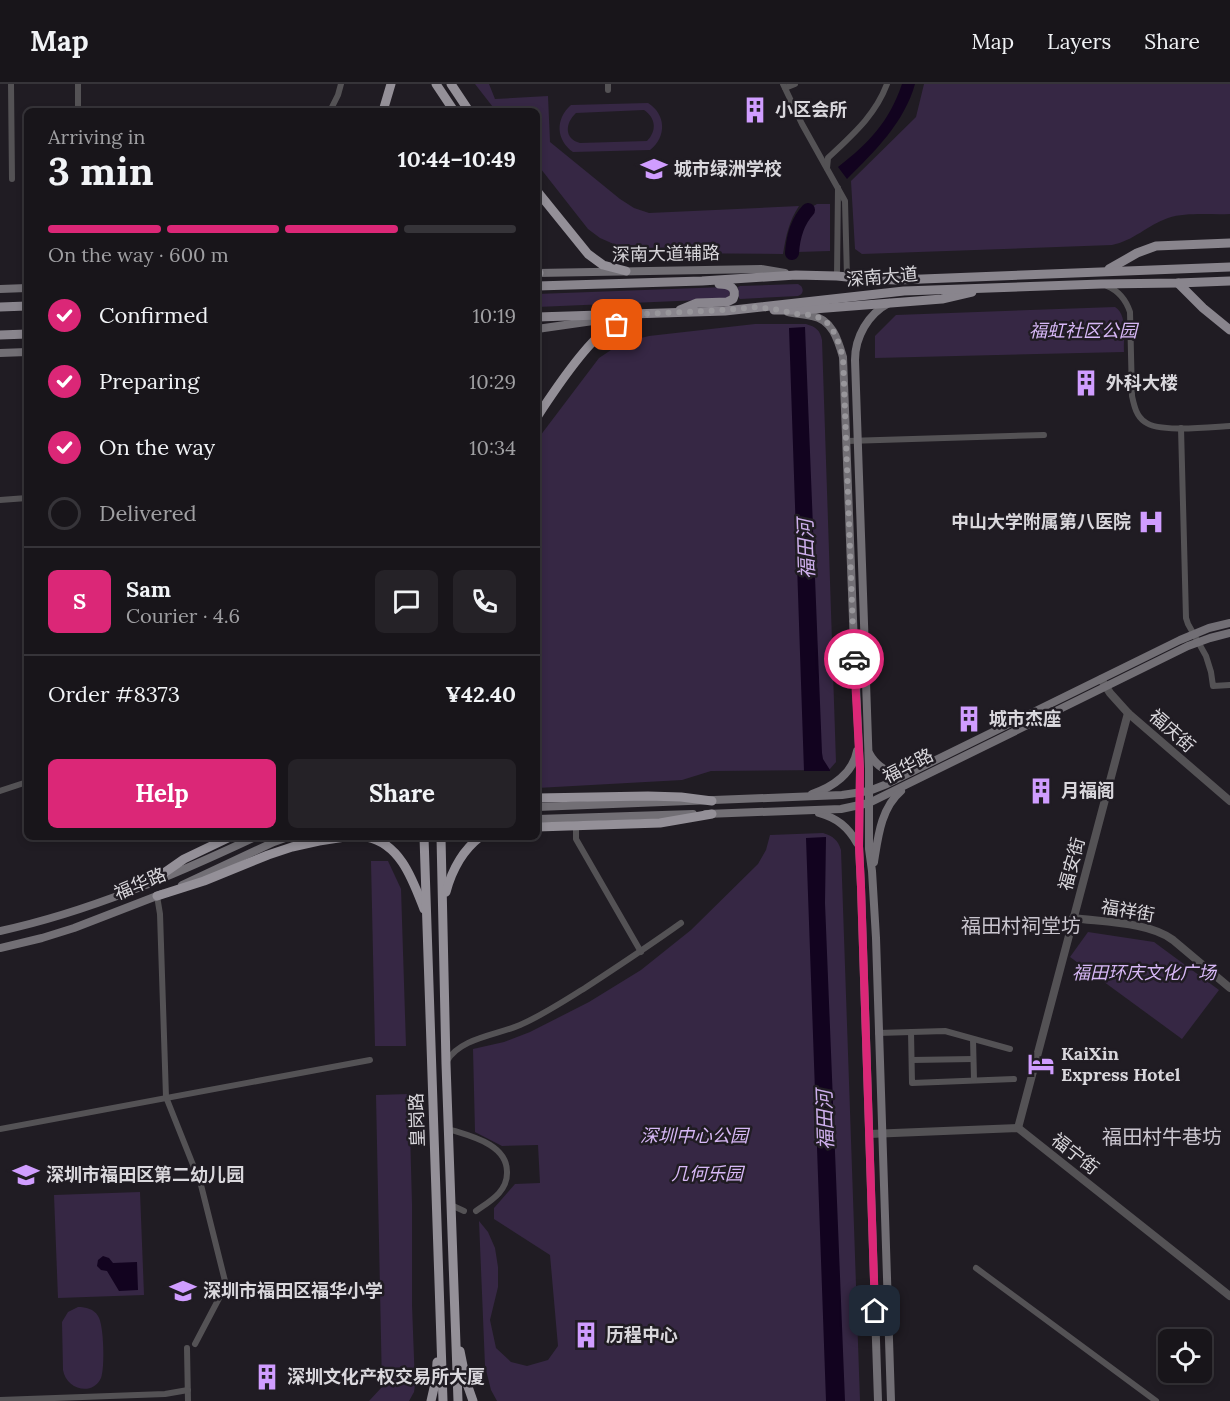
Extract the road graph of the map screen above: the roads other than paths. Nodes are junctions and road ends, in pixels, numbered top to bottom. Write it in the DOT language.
graph roads {
  1 [pos="11,84"];
  2 [pos="78,84"];
  3 [pos="341,84"];
  4 [pos="391,84"];
  5 [pos="436,84"];
  6 [pos="451,84"];
  7 [pos="795,84"];
  8 [pos="886,84"];
  9 [pos="784,86"];
  10 [pos="78,108"];
  11 [pos="332,108"];
  12 [pos="384,108"];
  13 [pos="452,108"];
  14 [pos="467,108"];
  15 [pos="827,169"];
  16 [pos="12,179"];
  17 [pos="838,187"];
  18 [pos="540,195"];
  19 [pos="1230,243"];
  20 [pos="1230,267"];
  21 [pos="626,272"];
  22 [pos="1099,272"];
  23 [pos="540,273"];
  24 [pos="796,275"];
  25 [pos="842,276"];
  26 [pos="702,281"];
  27 [pos="1230,282"];
  28 [pos="1101,284"];
  29 [pos="1178,284"];
  30 [pos="540,286"];
  31 [pos="24,288"];
  32 [pos="984,288"];
  33 [pos="0,289"];
  34 [pos="24,303"];
  35 [pos="889,303"];
  36 [pos="24,306"];
  37 [pos="0,307"];
  38 [pos="11,307"];
  39 [pos="757,307"];
  40 [pos="779,310"];
  41 [pos="675,312"];
  42 [pos="640,314"];
  43 [pos="540,317"];
  44 [pos="540,329"];
  45 [pos="1230,330"];
  46 [pos="24,334"];
  47 [pos="2,335"];
  48 [pos="24,340"];
  49 [pos="24,352"];
  50 [pos="0,353"];
  51 [pos="540,413"];
  52 [pos="1230,426"];
  53 [pos="1181,428"];
  54 [pos="1044,435"];
  55 [pos="847,441"];
  56 [pos="858,441"];
  57 [pos="24,498"];
  58 [pos="0,500"];
  59 [pos="1230,623"];
  60 [pos="1230,633"];
  61 [pos="1196,638"];
  62 [pos="1103,682"];
  63 [pos="1230,685"];
  64 [pos="1128,713"];
  65 [pos="859,742"];
  66 [pos="868,749"];
  67 [pos="908,773"];
  68 [pos="24,783"];
  69 [pos="907,786"];
  70 [pos="869,790"];
  71 [pos="0,791"];
  72 [pos="860,793"];
  73 [pos="802,797"];
  74 [pos="540,798"];
  75 [pos="712,801"];
  76 [pos="1230,801"];
  77 [pos="869,803"];
  78 [pos="859,806"];
  79 [pos="540,807"];
  80 [pos="811,810"];
  81 [pos="712,814"];
  82 [pos="540,819"];
  83 [pos="576,826"];
  84 [pos="540,827"];
  85 [pos="224,840"];
  86 [pos="248,840"];
  87 [pos="280,840"];
  88 [pos="329,840"];
  89 [pos="376,840"];
  90 [pos="423,840"];
  91 [pos="441,840"];
  92 [pos="476,840"];
  93 [pos="859,846"];
  94 [pos="872,871"];
  95 [pos="151,882"];
  96 [pos="157,897"];
  97 [pos="444,903"];
  98 [pos="426,916"];
  99 [pos="1073,918"];
  100 [pos="681,922"];
  101 [pos="0,931"];
  102 [pos="0,948"];
  103 [pos="641,952"];
  104 [pos="1230,988"];
  105 [pos="911,1032"];
  106 [pos="878,1033"];
  107 [pos="973,1039"];
  108 [pos="1010,1049"];
  109 [pos="973,1059"];
  110 [pos="370,1060"];
  111 [pos="912,1060"];
  112 [pos="446,1064"];
  113 [pos="1014,1079"];
  114 [pos="974,1080"];
  115 [pos="166,1097"];
  116 [pos="1018,1128"];
  117 [pos="0,1129"];
  118 [pos="448,1129"];
  119 [pos="869,1134"];
  120 [pos="881,1134"];
  121 [pos="476,1211"];
  122 [pos="976,1268"];
  123 [pos="1230,1296"];
  124 [pos="441,1321"];
  125 [pos="455,1333"];
  126 [pos="195,1344"];
  127 [pos="187,1348"];
  128 [pos="188,1389"];
  129 [pos="0,1400"];
  130 [pos="188,1401"];
  131 [pos="431,1401"];
  132 [pos="443,1401"];
  133 [pos="458,1401"];
  134 [pos="473,1401"];
  135 [pos="878,1401"];
  136 [pos="891,1401"];
  137 [pos="1156,1401"];
  1 -- 16 [label="street"];
  2 -- 10 [label="street"];
  3 -- 11 [label="street"];
  4 -- 12 [label="highway"];
  5 -- 13 [label="highway"];
  6 -- 14 [label="highway"];
  7 -- 9 [label="street"];
  8 -- 15 [label="street"];
  9 -- 15 [label="street"];
  15 -- 17 [label="street"];
  17 -- 25 [label="street"];
  17 -- 25 [label="street"];
  18 -- 21 [label="highway"];
  19 -- 22 [label="main road"];
  20 -- 22 [label="main road, 深南大道"];
  21 -- 23 [label="main road, 深南大道辅路"];
  21 -- 24 [label="main road, 深南大道辅路"];
  22 -- 25 [label="main road, 深南大道"];
  24 -- 25 [label="main road, 深南大道"];
  24 -- 26 [label="main road, 深南大道"];
  26 -- 30 [label="main road, 深南大道"];
  26 -- 41 [label="main road"];
  27 -- 29 [label="main road, 深南大道"];
  28 -- 29 [label="main road, 深南大道"];
  28 -- 32 [label="main road, 深南大道"];
  28 -- 53 [label="street"];
  29 -- 45 [label="main road"];
  31 -- 33 [label="main road"];
  32 -- 35 [label="main road"];
  32 -- 39 [label="main road, 深南大道"];
  34 -- 38 [label="main road"];
  35 -- 40 [label="main road"];
  35 -- 56 [label="main road"];
  36 -- 38 [label="main road"];
  37 -- 38 [label="main road"];
  39 -- 40 [label="main road"];
  39 -- 41 [label="main road, 深南大道"];
  40 -- 55 [label="main road"];
  41 -- 42 [label="main road, 深南大道"];
  42 -- 43 [label="main road, 深南大道"];
  42 -- 44 [label="main road"];
  42 -- 51 [label="highway"];
  46 -- 47 [label="main road"];
  47 -- 48 [label="main road"];
  49 -- 50 [label="main road"];
  52 -- 53 [label="street"];
  53 -- 61 [label="street"];
  54 -- 56 [label="street"];
  55 -- 56 [label="street"];
  55 -- 65 [label="main road"];
  56 -- 66 [label="main road"];
  57 -- 58 [label="street"];
  59 -- 61 [label="main road, 福华路"];
  60 -- 61 [label="main road, 福华路"];
  61 -- 62 [label="main road, 福华路"];
  61 -- 63 [label="street"];
  62 -- 64 [label="street, 福庆街"];
  62 -- 67 [label="main road, 福华路"];
  62 -- 69 [label="main road, 福华路"];
  64 -- 76 [label="street, 福庆街"];
  64 -- 99 [label="street, 福安街"];
  65 -- 72 [label="main road"];
  65 -- 73 [label="main road"];
  66 -- 67 [label="main road"];
  66 -- 70 [label="main road"];
  67 -- 70 [label="main road, 福华路"];
  68 -- 71 [label="street"];
  69 -- 77 [label="main road, 福华路"];
  69 -- 94 [label="main road"];
  70 -- 72 [label="main road, 福华路"];
  70 -- 77 [label="main road"];
  72 -- 73 [label="main road, 福华路"];
  72 -- 78 [label="main road"];
  73 -- 75 [label="main road, 福华路"];
  74 -- 75 [label="highway"];
  75 -- 79 [label="main road, 福华路"];
  77 -- 78 [label="main road, 福华路"];
  77 -- 94 [label="main road"];
  78 -- 80 [label="main road, 福华路"];
  78 -- 93 [label="main road"];
  80 -- 81 [label="main road, 福华路"];
  80 -- 93 [label="main road"];
  81 -- 82 [label="main road, 福华路"];
  81 -- 83 [label="highway"];
  83 -- 84 [label="highway"];
  83 -- 103 [label="street"];
  85 -- 95 [label="highway"];
  86 -- 95 [label="main road, 福华路"];
  87 -- 96 [label="main road, 福华路"];
  88 -- 96 [label="highway"];
  89 -- 98 [label="highway"];
  90 -- 98 [label="highway, 皇岗路"];
  91 -- 97 [label="highway, 皇岗路"];
  92 -- 97 [label="highway"];
  93 -- 119 [label="main road"];
  94 -- 106 [label="main road"];
  95 -- 101 [label="main road, 福华路"];
  96 -- 102 [label="main road, 福华路"];
  96 -- 115 [label="street"];
  97 -- 112 [label="highway, 皇岗路"];
  98 -- 124 [label="highway, 皇岗路"];
  99 -- 104 [label="street, 福祥街"];
  99 -- 116 [label="street, 福安街"];
  100 -- 103 [label="street"];
  103 -- 112 [label="street"];
  105 -- 106 [label="street"];
  105 -- 107 [label="street"];
  105 -- 111 [label="street"];
  106 -- 120 [label="main road"];
  107 -- 108 [label="street"];
  107 -- 109 [label="street"];
  109 -- 111 [label="street"];
  109 -- 114 [label="street"];
  110 -- 115 [label="street"];
  111 -- 114 [label="street"];
  112 -- 118 [label="highway, 皇岗路"];
  113 -- 114 [label="street"];
  115 -- 117 [label="street"];
  115 -- 126 [label="street"];
  116 -- 120 [label="street"];
  116 -- 123 [label="street, 福宁街"];
  118 -- 121 [label="street"];
  118 -- 125 [label="highway, 皇岗路"];
  119 -- 120 [label="street"];
  119 -- 135 [label="main road"];
  120 -- 136 [label="main road"];
  122 -- 137 [label="street"];
  124 -- 131 [label="highway"];
  124 -- 132 [label="highway, 皇岗路"];
  125 -- 133 [label="highway, 皇岗路"];
  125 -- 134 [label="highway"];
  127 -- 128 [label="street"];
  128 -- 129 [label="street"];
  128 -- 130 [label="street"];
}
